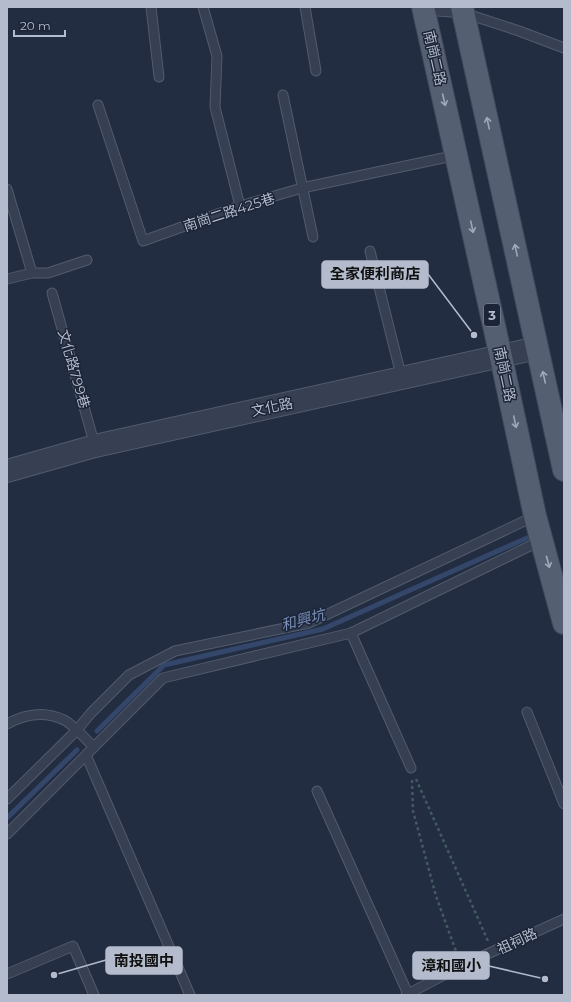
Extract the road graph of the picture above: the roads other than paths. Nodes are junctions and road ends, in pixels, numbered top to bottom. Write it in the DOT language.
graph roads {
  1 [pos="151,7"];
  2 [pos="203,7"];
  3 [pos="305,7"];
  4 [pos="423,8"];
  5 [pos="463,10"];
  6 [pos="564,48"];
  7 [pos="316,71"];
  8 [pos="158,77"];
  9 [pos="283,95"];
  10 [pos="98,104"];
  11 [pos="456,155"];
  12 [pos="302,188"];
  13 [pos="7,189"];
  14 [pos="240,206"];
  15 [pos="313,237"];
  16 [pos="370,251"];
  17 [pos="87,260"];
  18 [pos="32,273"];
  19 [pos="7,279"];
  20 [pos="52,293"];
  21 [pos="537,348"];
  22 [pos="501,357"];
  23 [pos="402,379"];
  24 [pos="95,446"];
  25 [pos="564,470"];
  26 [pos="7,471"];
  27 [pos="535,516"];
  28 [pos="542,540"];
  29 [pos="564,623"];
  30 [pos="351,633"];
  31 [pos="527,712"];
  32 [pos="7,724"];
  33 [pos="76,731"];
  34 [pos="94,747"];
  35 [pos="86,756"];
  36 [pos="411,768"];
  37 [pos="317,792"];
  38 [pos="7,799"];
  39 [pos="564,804"];
  40 [pos="7,834"];
  41 [pos="564,919"];
  42 [pos="7,974"];
  43 [pos="94,995"];
  44 [pos="190,995"];
  45 [pos="406,995"];
  1 -- 8 [label="lane"];
  2 -- 14 [label="lane"];
  3 -- 7 [label="lane"];
  4 -- 5 [label="lane"];
  4 -- 11 [label="main road, 南崗二路 / 3, one-way"];
  5 -- 6 [label="lane"];
  21 -- 5 [label="main road, one-way"];
  9 -- 12 [label="lane"];
  10 -- 14 [label="lane, 南崗二路425巷"];
  11 -- 12 [label="lane, 南崗二路425巷"];
  11 -- 22 [label="main road, 南崗二路 / 3, one-way"];
  12 -- 14 [label="lane, 南崗二路425巷"];
  12 -- 15 [label="lane"];
  13 -- 18 [label="lane"];
  16 -- 23 [label="lane"];
  17 -- 18 [label="lane"];
  18 -- 19 [label="lane"];
  20 -- 24 [label="lane, 文化路799巷"];
  21 -- 22 [label="street, 文化路"];
  25 -- 21 [label="main road, one-way"];
  22 -- 23 [label="street, 文化路"];
  22 -- 27 [label="main road, 南崗二路 / 3, one-way"];
  23 -- 24 [label="street, 文化路"];
  24 -- 26 [label="street, 文化路"];
  27 -- 28 [label="main road, 南崗二路 / 3"];
  27 -- 33 [label="lane"];
  28 -- 29 [label="main road, 南崗二路 / 3, one-way"];
  28 -- 30 [label="lane"];
  30 -- 34 [label="lane"];
  30 -- 36 [label="lane"];
  31 -- 39 [label="lane"];
  32 -- 33 [label="lane"];
  33 -- 34 [label="lane"];
  33 -- 38 [label="lane"];
  34 -- 35 [label="lane"];
  35 -- 40 [label="lane"];
  35 -- 44 [label="lane"];
  37 -- 45 [label="lane"];
  41 -- 45 [label="lane, 祖祠路"];
  42 -- 43 [label="lane"];
}
